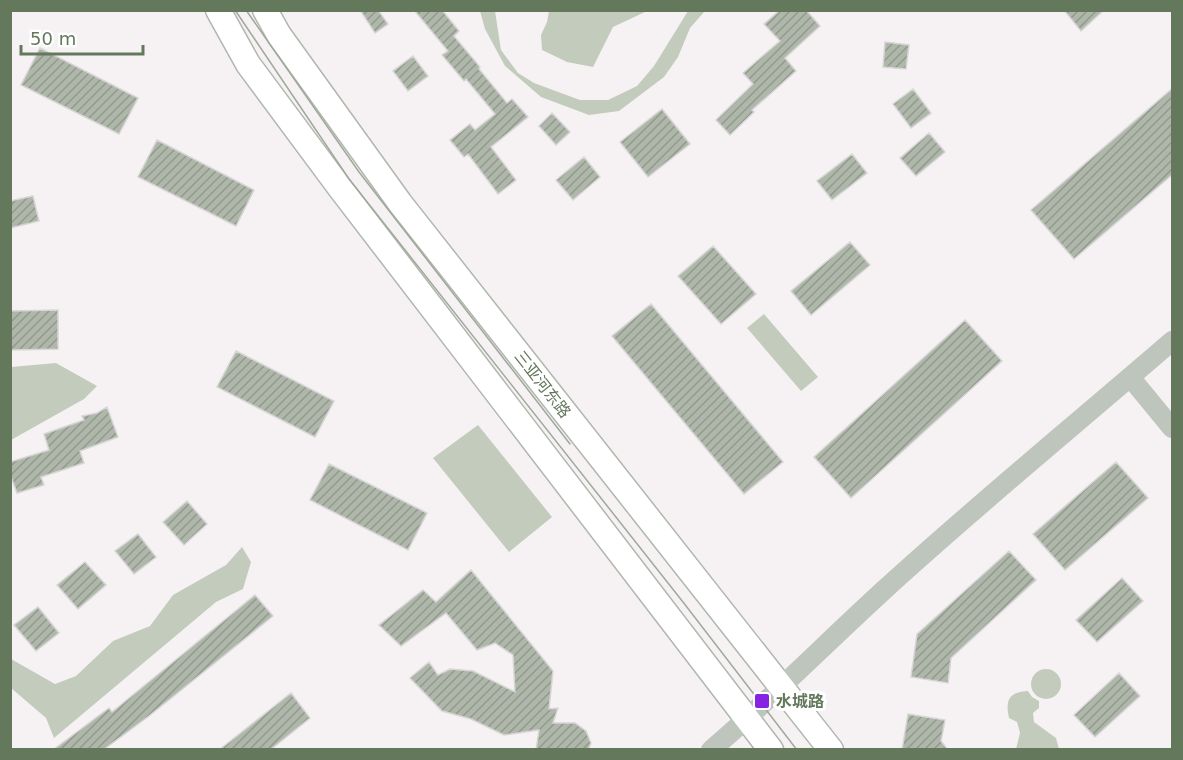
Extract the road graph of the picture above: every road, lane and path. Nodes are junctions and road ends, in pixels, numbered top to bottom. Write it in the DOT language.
graph roads {
  1 [pos="218,10"];
  2 [pos="265,10"];
  3 [pos="1173,341"];
  4 [pos="1130,377"];
  5 [pos="1173,428"];
  6 [pos="783,687"];
  7 [pos="747,718"];
  8 [pos="711,750"];
  9 [pos="771,750"];
  10 [pos="831,750"];
  1 -- 7 [label="main road"];
  2 -- 6 [label="main road, 三亚河东路"];
  3 -- 4 [label="street"];
  4 -- 5 [label="street"];
  4 -- 6 [label="street"];
  6 -- 7 [label="street"];
  6 -- 10 [label="main road, 三亚河东路"];
  7 -- 8 [label="street"];
  7 -- 9 [label="main road"];
}
